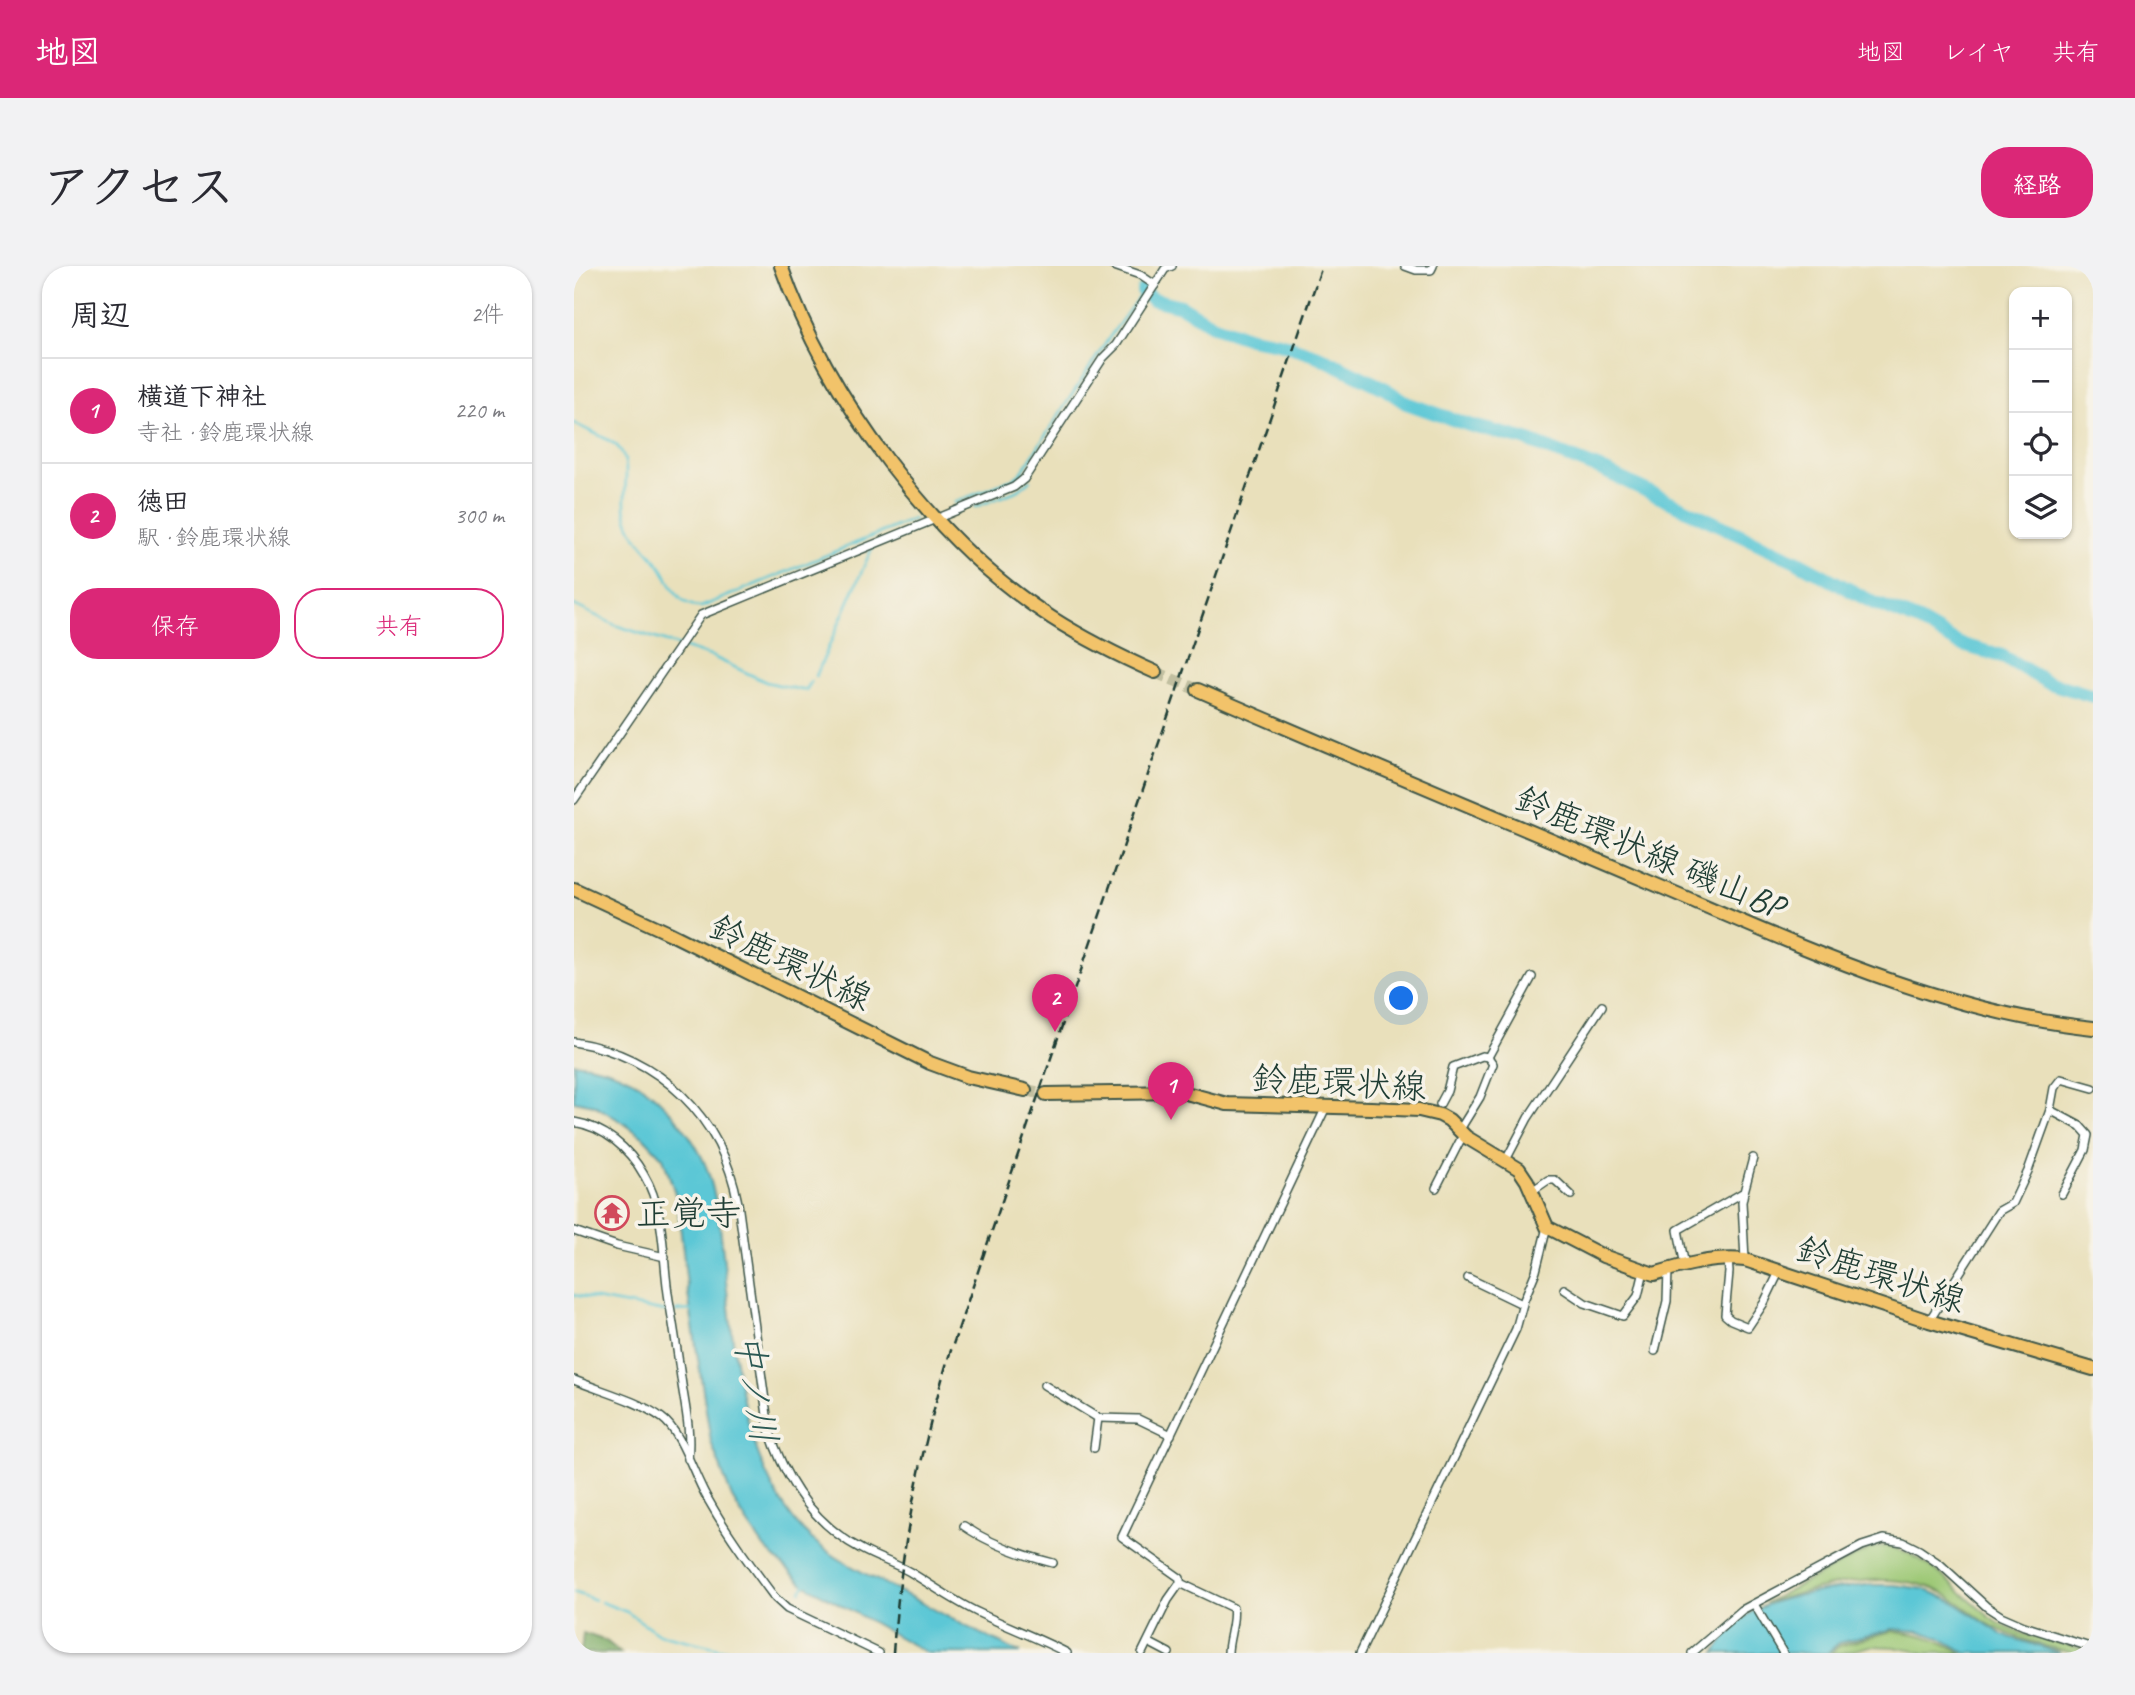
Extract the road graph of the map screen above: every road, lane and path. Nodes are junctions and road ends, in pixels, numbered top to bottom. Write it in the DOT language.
graph roads {
  1 [pos="781,266"];
  2 [pos="1114,266"];
  3 [pos="1172,266"];
  4 [pos="1405,266"];
  5 [pos="1433,266"];
  6 [pos="1154,286"];
  7 [pos="936,519"];
  8 [pos="1155,672"];
  9 [pos="1198,690"];
  10 [pos="574,800"];
  11 [pos="574,889"];
  12 [pos="1532,977"];
  13 [pos="1602,1006"];
  14 [pos="2093,1028"];
  15 [pos="574,1042"];
  16 [pos="1488,1057"];
  17 [pos="2093,1088"];
  18 [pos="1026,1090"];
  19 [pos="1045,1094"];
  20 [pos="1440,1104"];
  21 [pos="1326,1106"];
  22 [pos="2050,1110"];
  23 [pos="574,1122"];
  24 [pos="1461,1133"];
  25 [pos="1753,1158"];
  26 [pos="1506,1160"];
  27 [pos="1436,1188"];
  28 [pos="1532,1191"];
  29 [pos="1744,1192"];
  30 [pos="2062,1194"];
  31 [pos="1571,1195"];
  32 [pos="1547,1227"];
  33 [pos="574,1231"];
  34 [pos="665,1257"];
  35 [pos="1728,1258"];
  36 [pos="1745,1260"];
  37 [pos="1685,1266"];
  38 [pos="1668,1270"];
  39 [pos="1780,1270"];
  40 [pos="1644,1271"];
  41 [pos="1468,1278"];
  42 [pos="1564,1289"];
  43 [pos="1522,1304"];
  44 [pos="1929,1321"];
  45 [pos="1655,1351"];
  46 [pos="2093,1369"];
  47 [pos="574,1380"];
  48 [pos="1044,1385"];
  49 [pos="1098,1418"];
  50 [pos="1171,1435"];
  51 [pos="1094,1448"];
  52 [pos="688,1460"];
  53 [pos="964,1526"];
  54 [pos="1053,1563"];
  55 [pos="1180,1583"];
  56 [pos="1754,1604"];
  57 [pos="1148,1643"];
  58 [pos="2093,1651"];
  59 [pos="879,1653"];
  60 [pos="1067,1653"];
  61 [pos="1142,1653"];
  62 [pos="1169,1653"];
  63 [pos="1228,1653"];
  64 [pos="1360,1653"];
  65 [pos="1692,1653"];
  66 [pos="1783,1653"];
  1 -- 7 [label="main road"];
  2 -- 6 [label="street"];
  3 -- 6 [label="street"];
  4 -- 5 [label="street"];
  6 -- 7 [label="street"];
  7 -- 8 [label="main road"];
  7 -- 10 [label="street"];
  9 -- 14 [label="main road, 鈴鹿環状線 磯山BP"];
  11 -- 18 [label="main road, 鈴鹿環状線"];
  12 -- 16 [label="street"];
  13 -- 26 [label="street"];
  15 -- 60 [label="street"];
  16 -- 20 [label="street"];
  16 -- 24 [label="street"];
  17 -- 22 [label="street"];
  19 -- 21 [label="main road, 鈴鹿環状線"];
  21 -- 24 [label="main road, 鈴鹿環状線"];
  21 -- 50 [label="street"];
  22 -- 30 [label="street"];
  22 -- 44 [label="street"];
  23 -- 34 [label="street"];
  24 -- 26 [label="main road, 鈴鹿環状線"];
  24 -- 27 [label="street"];
  25 -- 29 [label="street"];
  26 -- 28 [label="main road, 鈴鹿環状線"];
  28 -- 31 [label="street"];
  28 -- 32 [label="main road, 鈴鹿環状線"];
  29 -- 36 [label="street"];
  29 -- 37 [label="street"];
  32 -- 40 [label="main road, 鈴鹿環状線"];
  32 -- 43 [label="street"];
  33 -- 34 [label="street"];
  34 -- 52 [label="street"];
  35 -- 36 [label="main road, 鈴鹿環状線"];
  35 -- 37 [label="main road, 鈴鹿環状線"];
  35 -- 39 [label="street"];
  36 -- 39 [label="main road, 鈴鹿環状線"];
  37 -- 38 [label="main road, 鈴鹿環状線"];
  38 -- 40 [label="main road, 鈴鹿環状線"];
  38 -- 45 [label="street"];
  39 -- 44 [label="main road, 鈴鹿環状線"];
  40 -- 42 [label="street"];
  41 -- 43 [label="street"];
  43 -- 64 [label="street"];
  44 -- 46 [label="main road, 鈴鹿環状線"];
  47 -- 52 [label="street"];
  48 -- 49 [label="street"];
  49 -- 50 [label="street"];
  49 -- 51 [label="street"];
  50 -- 55 [label="street"];
  52 -- 59 [label="street"];
  53 -- 54 [label="street"];
  55 -- 57 [label="street"];
  55 -- 63 [label="street"];
  56 -- 58 [label="street"];
  56 -- 65 [label="street"];
  56 -- 66 [label="street"];
  57 -- 61 [label="street"];
  57 -- 62 [label="street"];
}
